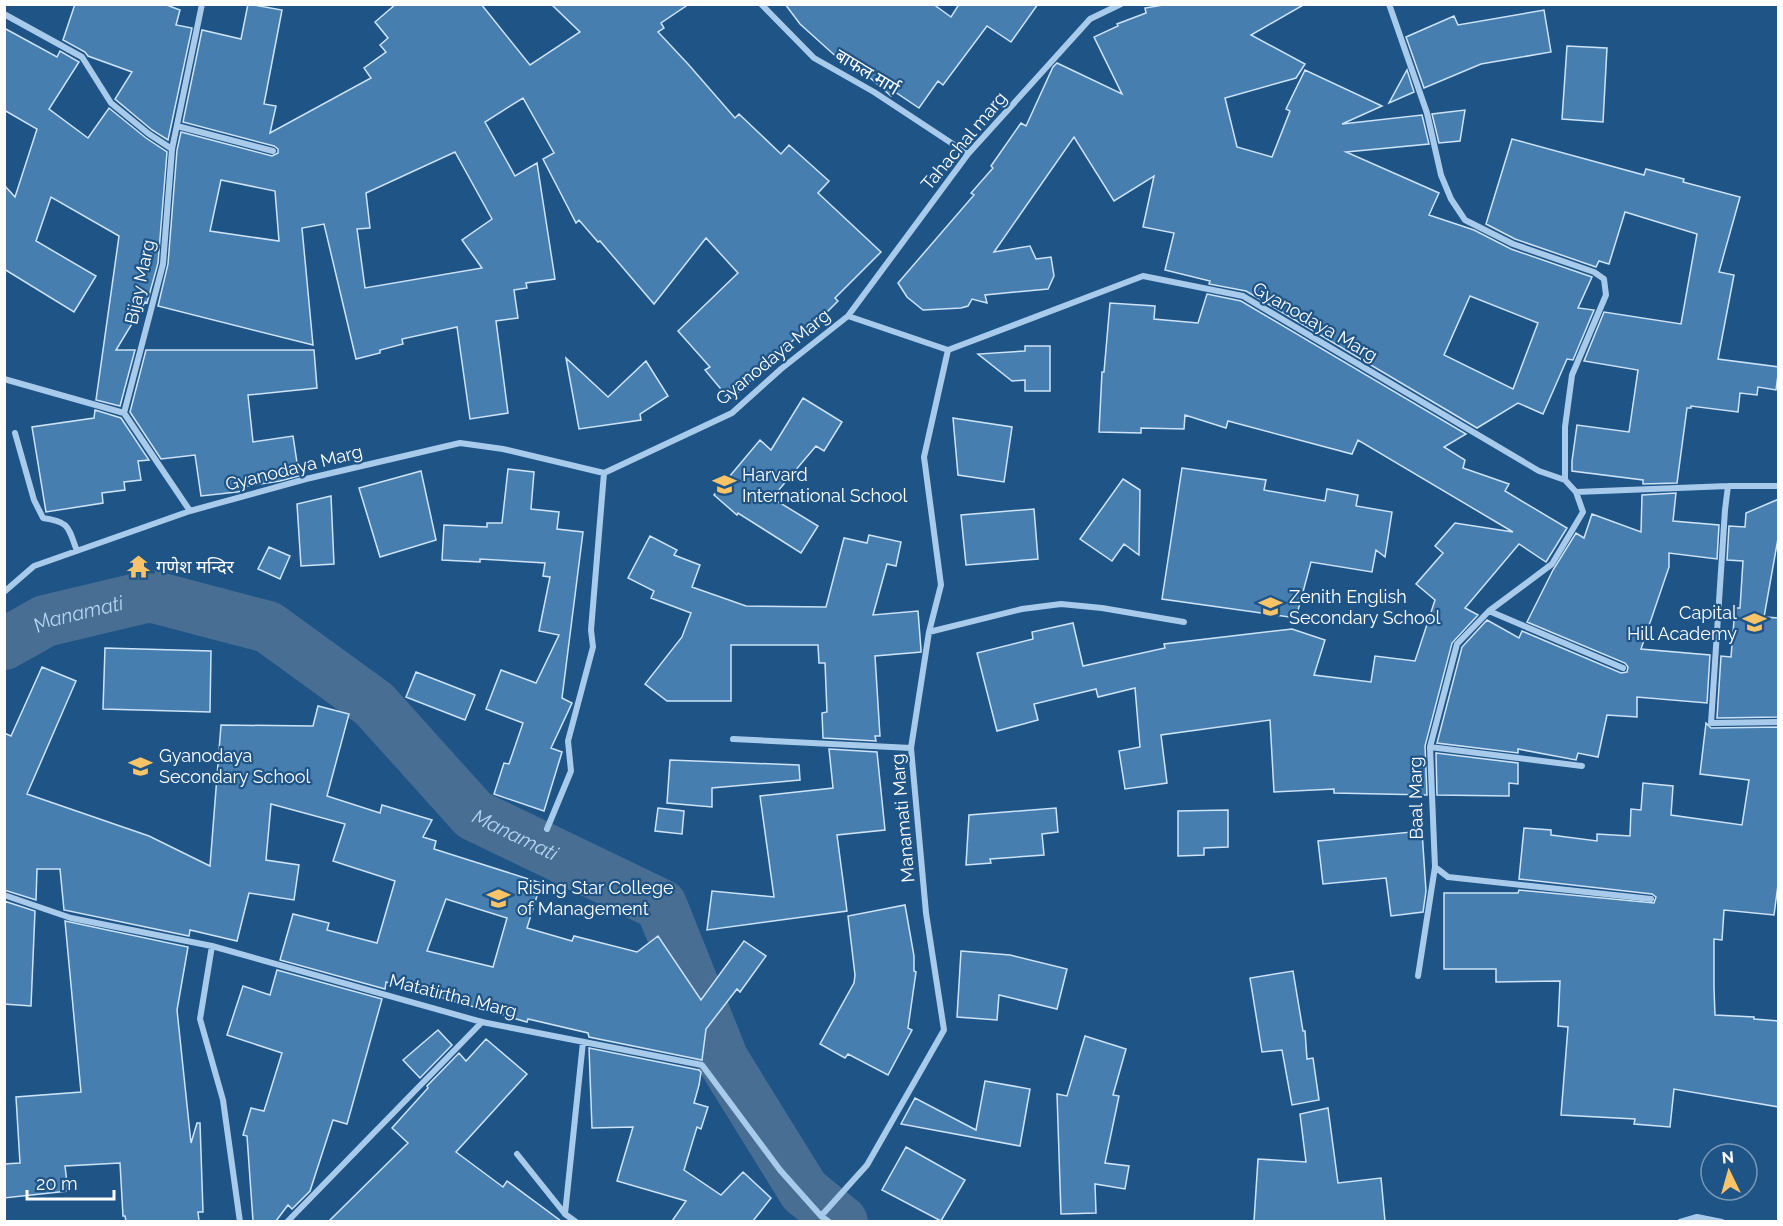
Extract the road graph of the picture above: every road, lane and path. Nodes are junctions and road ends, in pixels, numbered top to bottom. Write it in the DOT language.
graph roads {
  1 [pos="202,4"];
  2 [pos="761,4"];
  3 [pos="1121,4"];
  4 [pos="1389,4"];
  5 [pos="4,15"];
  6 [pos="177,126"];
  7 [pos="172,149"];
  8 [pos="273,151"];
  9 [pos="968,154"];
  10 [pos="848,316"];
  11 [pos="948,350"];
  12 [pos="4,379"];
  13 [pos="124,412"];
  14 [pos="15,433"];
  15 [pos="604,472"];
  16 [pos="1565,480"];
  17 [pos="1728,486"];
  18 [pos="1779,486"];
  19 [pos="1576,492"];
  20 [pos="190,511"];
  21 [pos="77,551"];
  22 [pos="4,592"];
  23 [pos="1489,611"];
  24 [pos="1184,622"];
  25 [pos="929,632"];
  26 [pos="1623,668"];
  27 [pos="1779,722"];
  28 [pos="733,739"];
  29 [pos="1430,747"];
  30 [pos="911,748"];
  31 [pos="1582,766"];
  32 [pos="548,829"];
  33 [pos="1435,867"];
  34 [pos="4,895"];
  35 [pos="1651,899"];
  36 [pos="212,946"];
  37 [pos="1418,975"];
  38 [pos="482,1022"];
  39 [pos="583,1042"];
  40 [pos="517,1154"];
  41 [pos="565,1214"];
  42 [pos="821,1216"];
  43 [pos="240,1221"];
  44 [pos="287,1221"];
  45 [pos="576,1221"];
  46 [pos="829,1221"];
  47 [pos="1680,1221"];
  48 [pos="1722,1221"];
  1 -- 6 [label="street, Bijay Marg"];
  2 -- 9 [label="street, बाफल मार्ग"];
  3 -- 9 [label="street, Tahachal marg"];
  4 -- 16 [label="street"];
  5 -- 7 [label="street"];
  6 -- 7 [label="street, Bijay Marg"];
  6 -- 8 [label="street"];
  7 -- 13 [label="street, Bijay Marg"];
  9 -- 10 [label="street, Tahachal marg"];
  10 -- 11 [label="street, Gyanodaya Marg"];
  10 -- 15 [label="street, Gyanodaya Marg"];
  11 -- 16 [label="street, Gyanodaya Marg"];
  11 -- 25 [label="street, Manamati Marg"];
  12 -- 13 [label="street"];
  13 -- 20 [label="street"];
  14 -- 21 [label="street"];
  15 -- 20 [label="street, Gyanodaya Marg"];
  15 -- 32 [label="street"];
  16 -- 19 [label="street, Gyanodaya Marg"];
  17 -- 18 [label="street"];
  17 -- 19 [label="street"];
  17 -- 27 [label="street"];
  19 -- 23 [label="street, Baal Marg"];
  20 -- 21 [label="street, Gyanodaya Marg"];
  21 -- 22 [label="street, Gyanodaya Marg"];
  23 -- 26 [label="street"];
  23 -- 29 [label="street, Baal Marg"];
  24 -- 25 [label="street"];
  25 -- 30 [label="street, Manamati Marg"];
  28 -- 30 [label="street"];
  29 -- 31 [label="street"];
  29 -- 33 [label="street, Baal Marg"];
  30 -- 42 [label="street, Manamati Marg"];
  33 -- 35 [label="street"];
  33 -- 37 [label="street, Baal Marg"];
  34 -- 36 [label="street, Matatirtha Marg"];
  36 -- 38 [label="street, Matatirtha Marg"];
  36 -- 43 [label="street"];
  38 -- 39 [label="street, Matatirtha Marg"];
  38 -- 44 [label="street"];
  39 -- 41 [label="street"];
  39 -- 42 [label="street, Matatirtha Marg"];
  40 -- 41 [label="street"];
  41 -- 45 [label="street"];
  42 -- 46 [label="street, Matatirtha Marg"];
  47 -- 48 [label="street"];
}
